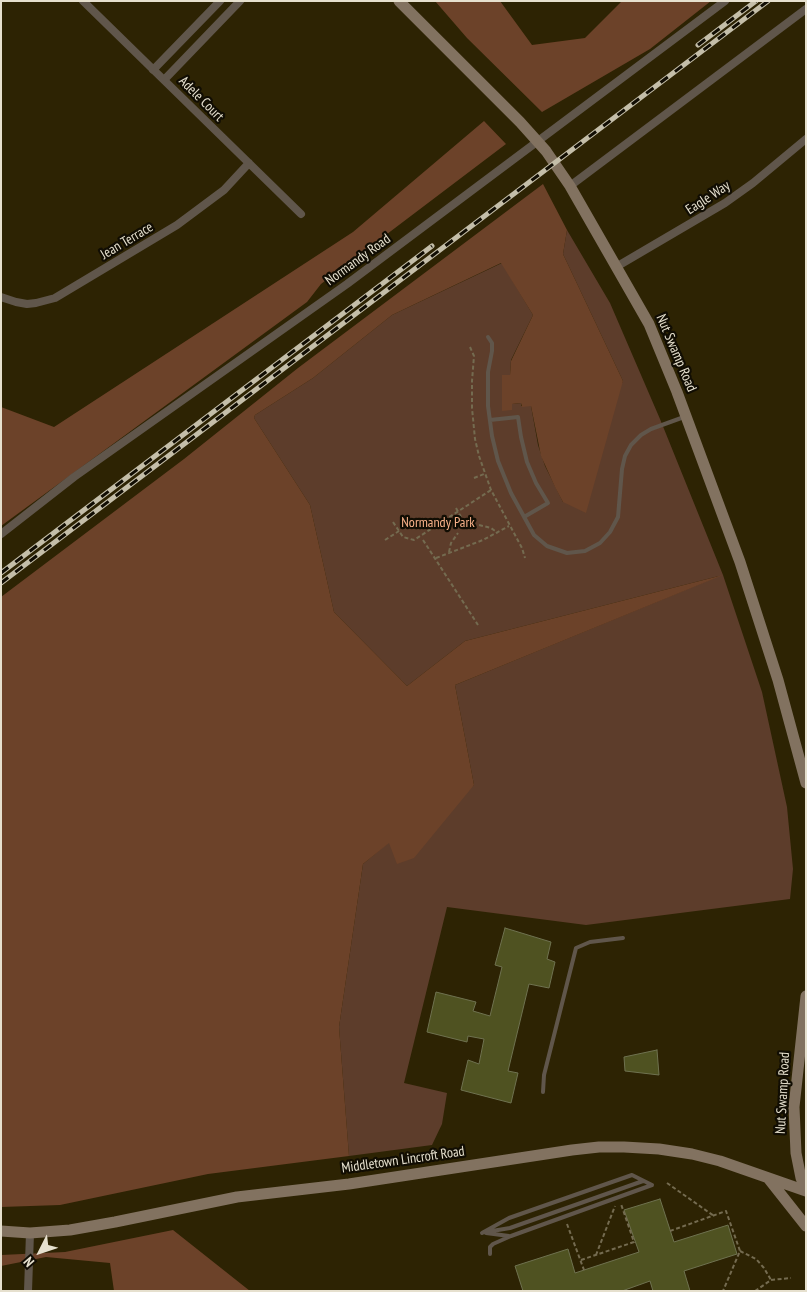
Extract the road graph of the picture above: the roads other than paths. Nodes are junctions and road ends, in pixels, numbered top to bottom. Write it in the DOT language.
graph roads {
  1 [pos="83,1"];
  2 [pos="220,1"];
  3 [pos="399,1"];
  4 [pos="725,1"];
  5 [pos="238,2"];
  6 [pos="806,9"];
  7 [pos="153,70"];
  8 [pos="164,80"];
  9 [pos="806,139"];
  10 [pos="538,142"];
  11 [pos="249,163"];
  12 [pos="570,186"];
  13 [pos="301,214"];
  14 [pos="616,267"];
  15 [pos="1,297"];
  16 [pos="488,337"];
  17 [pos="686,416"];
  18 [pos="490,420"];
  19 [pos="524,517"];
  20 [pos="1,534"];
  21 [pos="806,783"];
  22 [pos="623,938"];
  23 [pos="806,996"];
  24 [pos="543,1092"];
  25 [pos="768,1178"];
  26 [pos="643,1181"];
  27 [pos="806,1190"];
  28 [pos="806,1226"];
  29 [pos="1,1231"];
  30 [pos="482,1232"];
  31 [pos="30,1233"];
  32 [pos="511,1236"];
  33 [pos="490,1254"];
  34 [pos="28,1291"];
  1 -- 7 [label="street, Adele Court"];
  2 -- 7 [label="street"];
  3 -- 10 [label="main road, Nut Swamp Road"];
  4 -- 10 [label="street, Normandy Road"];
  5 -- 8 [label="street"];
  6 -- 12 [label="street"];
  7 -- 8 [label="street, Adele Court"];
  8 -- 11 [label="street, Adele Court"];
  9 -- 14 [label="street, Eagle Way"];
  10 -- 12 [label="main road, Nut Swamp Road"];
  10 -- 20 [label="street, Normandy Road"];
  11 -- 13 [label="street, Adele Court"];
  11 -- 15 [label="street, Jean Terrace"];
  12 -- 14 [label="main road, Nut Swamp Road"];
  14 -- 17 [label="main road, Nut Swamp Road"];
  16 -- 18 [label="lane"];
  17 -- 19 [label="lane"];
  17 -- 21 [label="main road, Nut Swamp Road"];
  18 -- 19 [label="lane"];
  18 -- 19 [label="lane"];
  22 -- 24 [label="lane"];
  23 -- 27 [label="main road, Nut Swamp Road"];
  25 -- 27 [label="main road, Middletown Lincroft Road"];
  25 -- 28 [label="main road"];
  25 -- 31 [label="main road, Middletown Lincroft Road"];
  26 -- 30 [label="lane"];
  26 -- 30 [label="lane"];
  26 -- 32 [label="lane"];
  29 -- 31 [label="main road, Middletown Lincroft Road"];
  30 -- 32 [label="lane"];
  31 -- 34 [label="street"];
  32 -- 33 [label="lane"];
}
